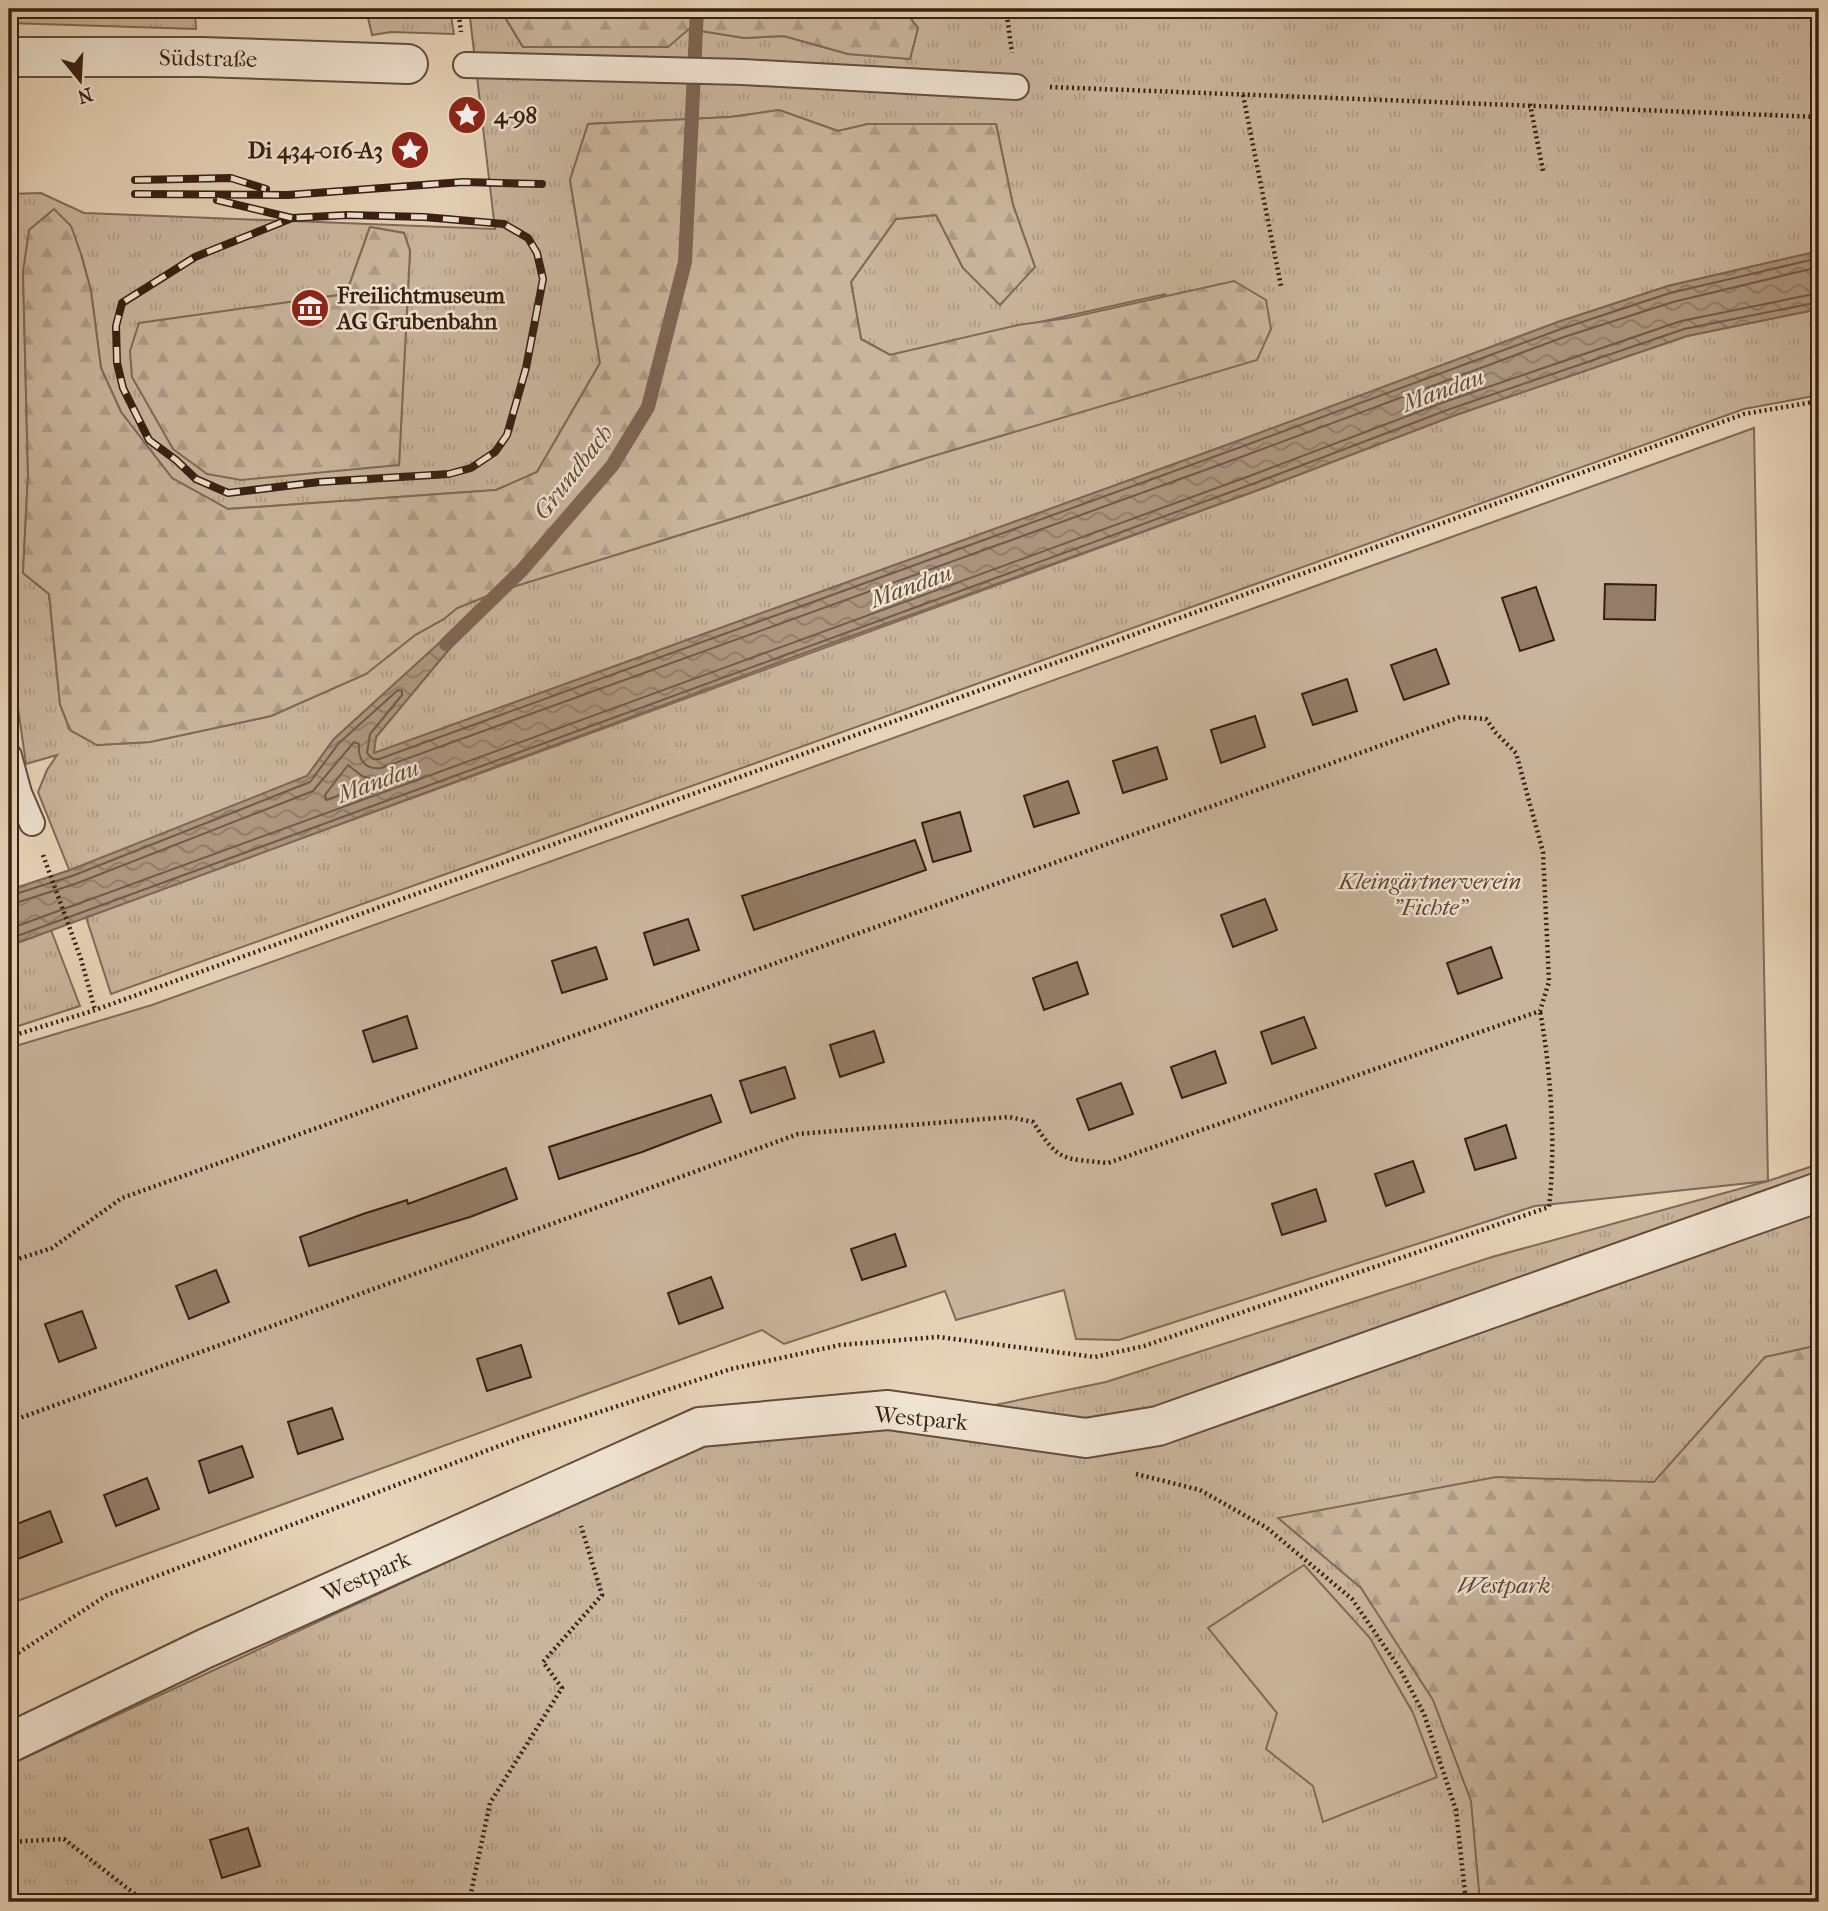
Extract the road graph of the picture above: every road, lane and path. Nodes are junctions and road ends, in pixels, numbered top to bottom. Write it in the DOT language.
graph roads {
  1 [pos="9,57"];
  2 [pos="408,64"];
  3 [pos="466,65"];
  4 [pos="1016,88"];
  5 [pos="1243,95"];
  6 [pos="1530,104"];
  7 [pos="1819,117"];
  8 [pos="1543,171"];
  9 [pos="1281,286"];
  10 [pos="1819,401"];
  11 [pos="9,756"];
  12 [pos="32,823"];
  13 [pos="95,1010"];
  14 [pos="9,1037"];
  15 [pos="1819,1192"];
  16 [pos="9,1262"];
  17 [pos="9,1422"];
  18 [pos="1126,1472"];
  19 [pos="568,1485"];
  20 [pos="9,1743"];
  21 [pos="9,1842"];
  22 [pos="145,1902"];
  23 [pos="469,1902"];
  24 [pos="1465,1902"];
  1 -- 2 [label="street, Südstraße"];
  3 -- 4 [label="lane"];
  4 -- 5 [label="path"];
  5 -- 6 [label="path"];
  5 -- 9 [label="path"];
  6 -- 7 [label="path"];
  6 -- 8 [label="path"];
  10 -- 13 [label="path"];
  11 -- 12 [label="lane"];
  12 -- 13 [label="path"];
  13 -- 14 [label="path"];
  15 -- 19 [label="street, Westpark"];
  16 -- 17 [label="path"];
  18 -- 24 [label="path"];
  19 -- 20 [label="street, Westpark"];
  19 -- 23 [label="path"];
  21 -- 22 [label="path"];
}
